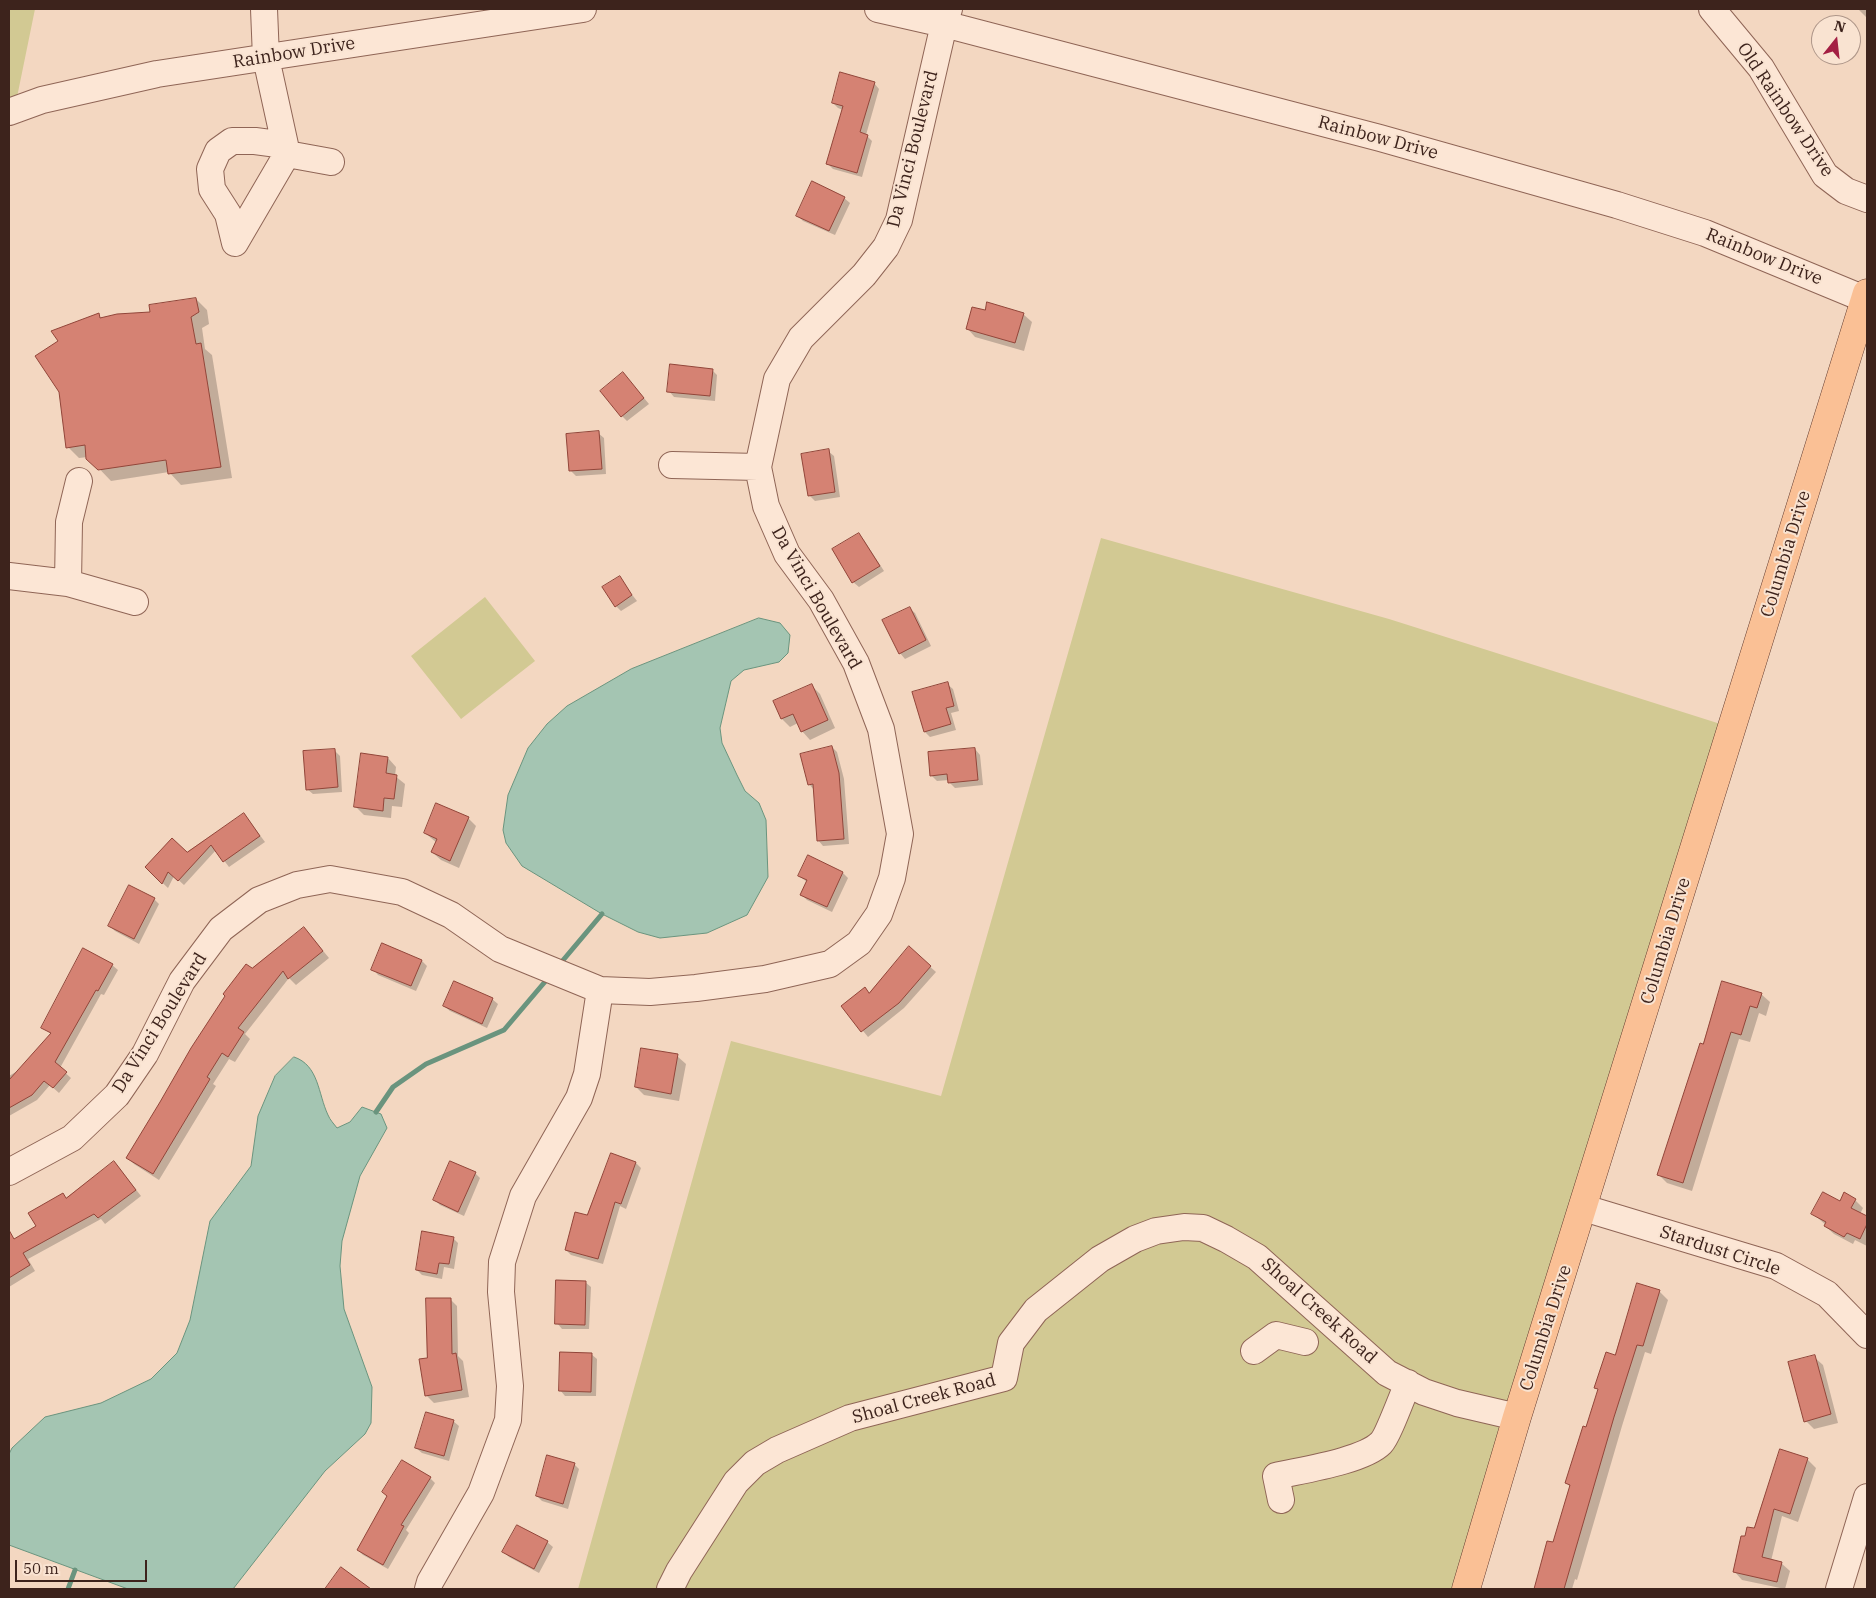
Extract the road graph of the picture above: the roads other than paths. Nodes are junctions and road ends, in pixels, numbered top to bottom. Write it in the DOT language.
graph roads {
  1 [pos="264,9"];
  2 [pos="583,9"];
  3 [pos="878,9"];
  4 [pos="1712,9"];
  5 [pos="947,16"];
  6 [pos="266,58"];
  7 [pos="9,112"];
  8 [pos="286,149"];
  9 [pos="332,162"];
  10 [pos="1867,199"];
  11 [pos="1867,297"];
  12 [pos="672,465"];
  13 [pos="758,467"];
  14 [pos="79,481"];
  15 [pos="9,576"];
  16 [pos="68,583"];
  17 [pos="135,602"];
  18 [pos="600,990"];
  19 [pos="9,1172"];
  20 [pos="1584,1208"];
  21 [pos="1867,1335"];
  22 [pos="1305,1342"];
  23 [pos="1254,1351"];
  24 [pos="1408,1383"];
  25 [pos="1518,1418"];
  26 [pos="1867,1496"];
  27 [pos="1281,1500"];
  28 [pos="428,1589"];
  29 [pos="670,1589"];
  30 [pos="1466,1589"];
  31 [pos="1839,1589"];
  1 -- 6 [label="street"];
  2 -- 6 [label="street, Rainbow Drive"];
  3 -- 5 [label="street, Rainbow Drive"];
  4 -- 10 [label="street, Old Rainbow Drive"];
  5 -- 11 [label="street, Rainbow Drive"];
  5 -- 13 [label="street, Da Vinci Boulevard"];
  6 -- 7 [label="street, Rainbow Drive"];
  6 -- 8 [label="street"];
  8 -- 8 [label="street"];
  8 -- 9 [label="street"];
  11 -- 20 [label="main road, Columbia Drive"];
  12 -- 13 [label="street"];
  13 -- 18 [label="street, Da Vinci Boulevard"];
  14 -- 16 [label="street"];
  15 -- 16 [label="street"];
  16 -- 17 [label="street"];
  18 -- 19 [label="street, Da Vinci Boulevard"];
  18 -- 28 [label="street"];
  20 -- 21 [label="street, Stardust Circle"];
  20 -- 25 [label="main road, Columbia Drive"];
  22 -- 23 [label="street"];
  24 -- 25 [label="street, Shoal Creek Road"];
  24 -- 27 [label="street"];
  24 -- 29 [label="street, Shoal Creek Road"];
  25 -- 30 [label="main road, Columbia Drive"];
  26 -- 31 [label="street"];
}
